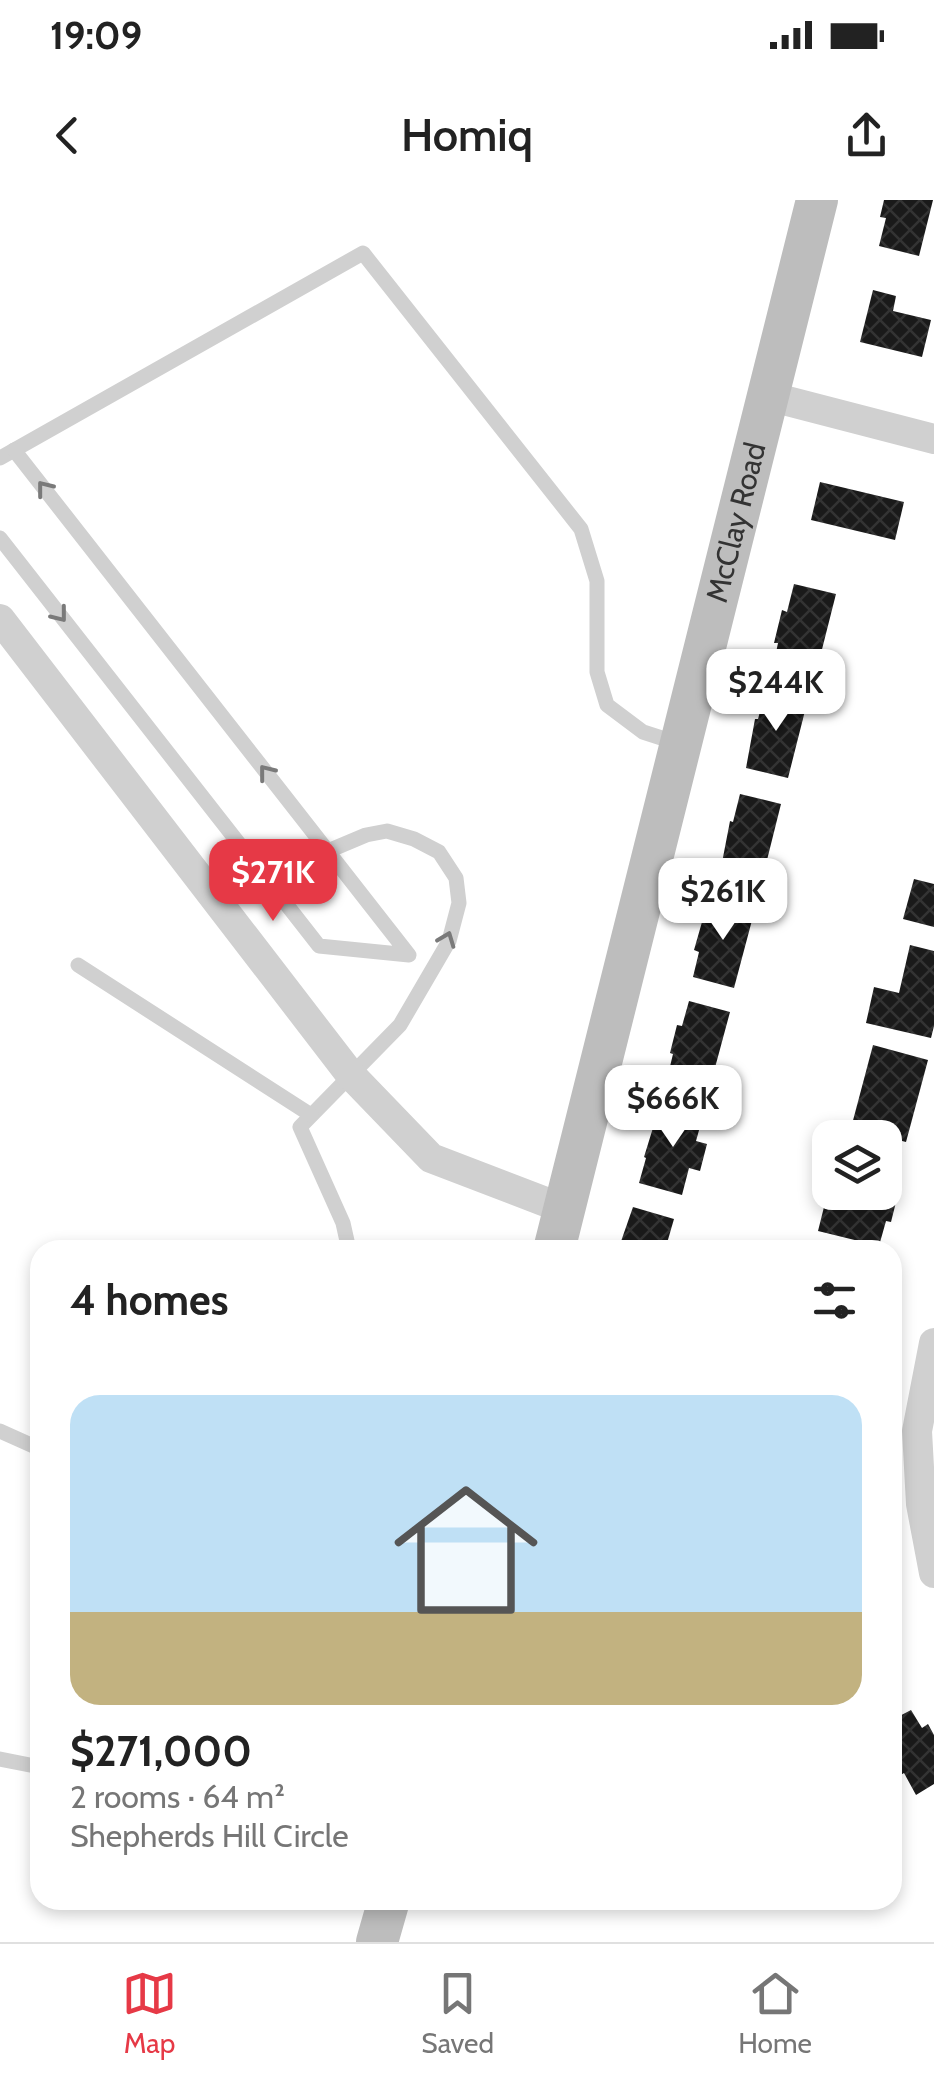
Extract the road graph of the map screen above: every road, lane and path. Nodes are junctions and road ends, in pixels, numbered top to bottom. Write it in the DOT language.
graph roads {
  1 [pos="817,200"];
  2 [pos="768,396"];
  3 [pos="934,439"];
  4 [pos="7,454"];
  5 [pos="0,538"];
  6 [pos="0,619"];
  7 [pos="680,744"];
  8 [pos="328,851"];
  9 [pos="410,955"];
  10 [pos="78,965"];
  11 [pos="429,977"];
  12 [pos="350,1074"];
  13 [pos="311,1116"];
  14 [pos="564,1208"];
  15 [pos="347,1240"];
  16 [pos="556,1240"];
  17 [pos="934,1343"];
  18 [pos="0,1431"];
  19 [pos="30,1444"];
  20 [pos="934,1573"];
  21 [pos="0,1759"];
  22 [pos="30,1764"];
  23 [pos="386,1910"];
  24 [pos="377,1942"];
  1 -- 2 [label="main road, McClay Road"];
  2 -- 3 [label="street"];
  2 -- 7 [label="main road, McClay Road"];
  4 -- 7 [label="lane"];
  8 -- 4 [label="lane, one-way"];
  5 -- 9 [label="lane, one-way"];
  6 -- 12 [label="street"];
  7 -- 14 [label="main road, McClay Road"];
  8 -- 9 [label="lane"];
  11 -- 8 [label="lane, one-way"];
  9 -- 11 [label="lane"];
  10 -- 13 [label="lane"];
  11 -- 12 [label="lane"];
  12 -- 13 [label="lane"];
  12 -- 14 [label="street"];
  13 -- 15 [label="lane"];
  14 -- 16 [label="main road, McClay Road"];
  17 -- 20 [label="street"];
  18 -- 19 [label="lane"];
  21 -- 22 [label="lane"];
  23 -- 24 [label="main road"];
}
